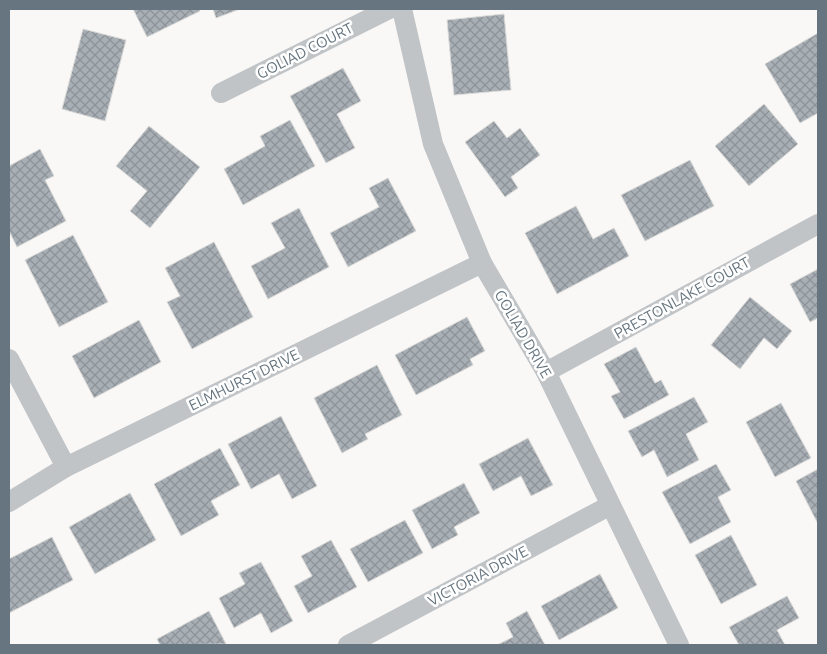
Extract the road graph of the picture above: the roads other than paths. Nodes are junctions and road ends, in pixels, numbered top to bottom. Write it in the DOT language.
graph roads {
  1 [pos="389,9"];
  2 [pos="402,9"];
  3 [pos="221,93"];
  4 [pos="818,224"];
  5 [pos="482,263"];
  6 [pos="9,359"];
  7 [pos="546,372"];
  8 [pos="66,468"];
  9 [pos="9,502"];
  10 [pos="609,506"];
  11 [pos="348,645"];
  12 [pos="679,645"];
  1 -- 3 [label="street, GOLIAD COURT"];
  2 -- 5 [label="street, GOLIAD DRIVE"];
  4 -- 7 [label="street, PRESTONLAKE COURT"];
  5 -- 7 [label="street, GOLIAD DRIVE"];
  5 -- 8 [label="street, ELMHURST DRIVE"];
  6 -- 8 [label="street"];
  7 -- 10 [label="street, GOLIAD DRIVE"];
  8 -- 9 [label="street, ELMHURST DRIVE"];
  10 -- 11 [label="street, VICTORIA DRIVE"];
  10 -- 12 [label="street, GOLIAD DRIVE"];
}
